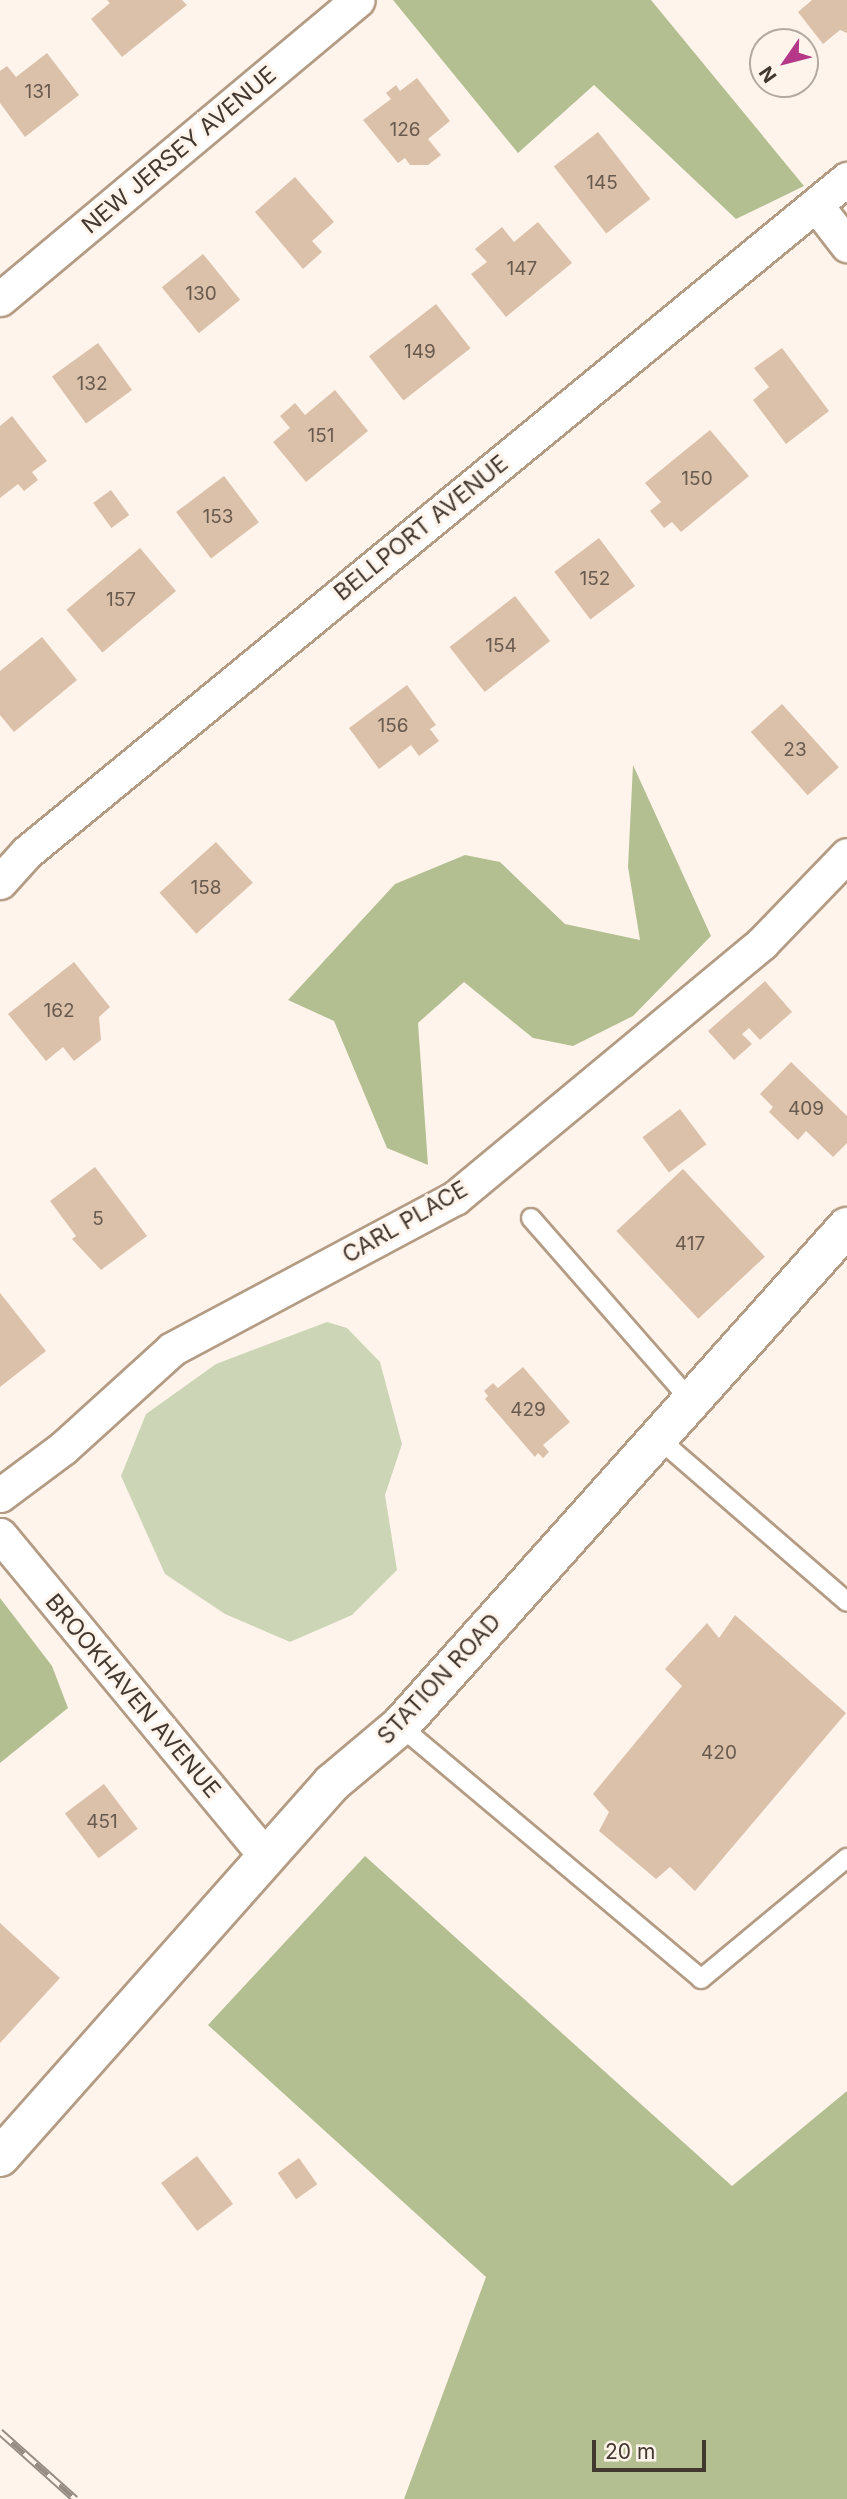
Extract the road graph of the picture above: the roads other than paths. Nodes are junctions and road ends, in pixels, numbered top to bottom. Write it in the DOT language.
graph roads {
  1 [pos="358,0"];
  2 [pos="847,179"];
  3 [pos="816,205"];
  4 [pos="847,244"];
  5 [pos="0,299"];
  6 [pos="847,855"];
  7 [pos="0,882"];
  8 [pos="531,1218"];
  9 [pos="847,1227"];
  10 [pos="691,1401"];
  11 [pos="659,1438"];
  12 [pos="0,1495"];
  13 [pos="0,1535"];
  14 [pos="847,1602"];
  15 [pos="400,1726"];
  16 [pos="266,1857"];
  17 [pos="847,1858"];
  18 [pos="0,2157"];
  1 -- 5 [label="street, NEW JERSEY AVENUE"];
  2 -- 3 [label="street, BELLPORT AVENUE"];
  3 -- 4 [label="street"];
  3 -- 7 [label="street, BELLPORT AVENUE"];
  6 -- 12 [label="street, CARL PLACE"];
  8 -- 10 [label="lane"];
  9 -- 10 [label="main road, STATION ROAD"];
  10 -- 11 [label="main road, STATION ROAD"];
  11 -- 14 [label="lane"];
  11 -- 15 [label="main road, STATION ROAD"];
  13 -- 16 [label="street, BROOKHAVEN AVENUE"];
  15 -- 16 [label="main road, STATION ROAD"];
  15 -- 17 [label="lane"];
  16 -- 18 [label="main road, STATION ROAD"];
}
